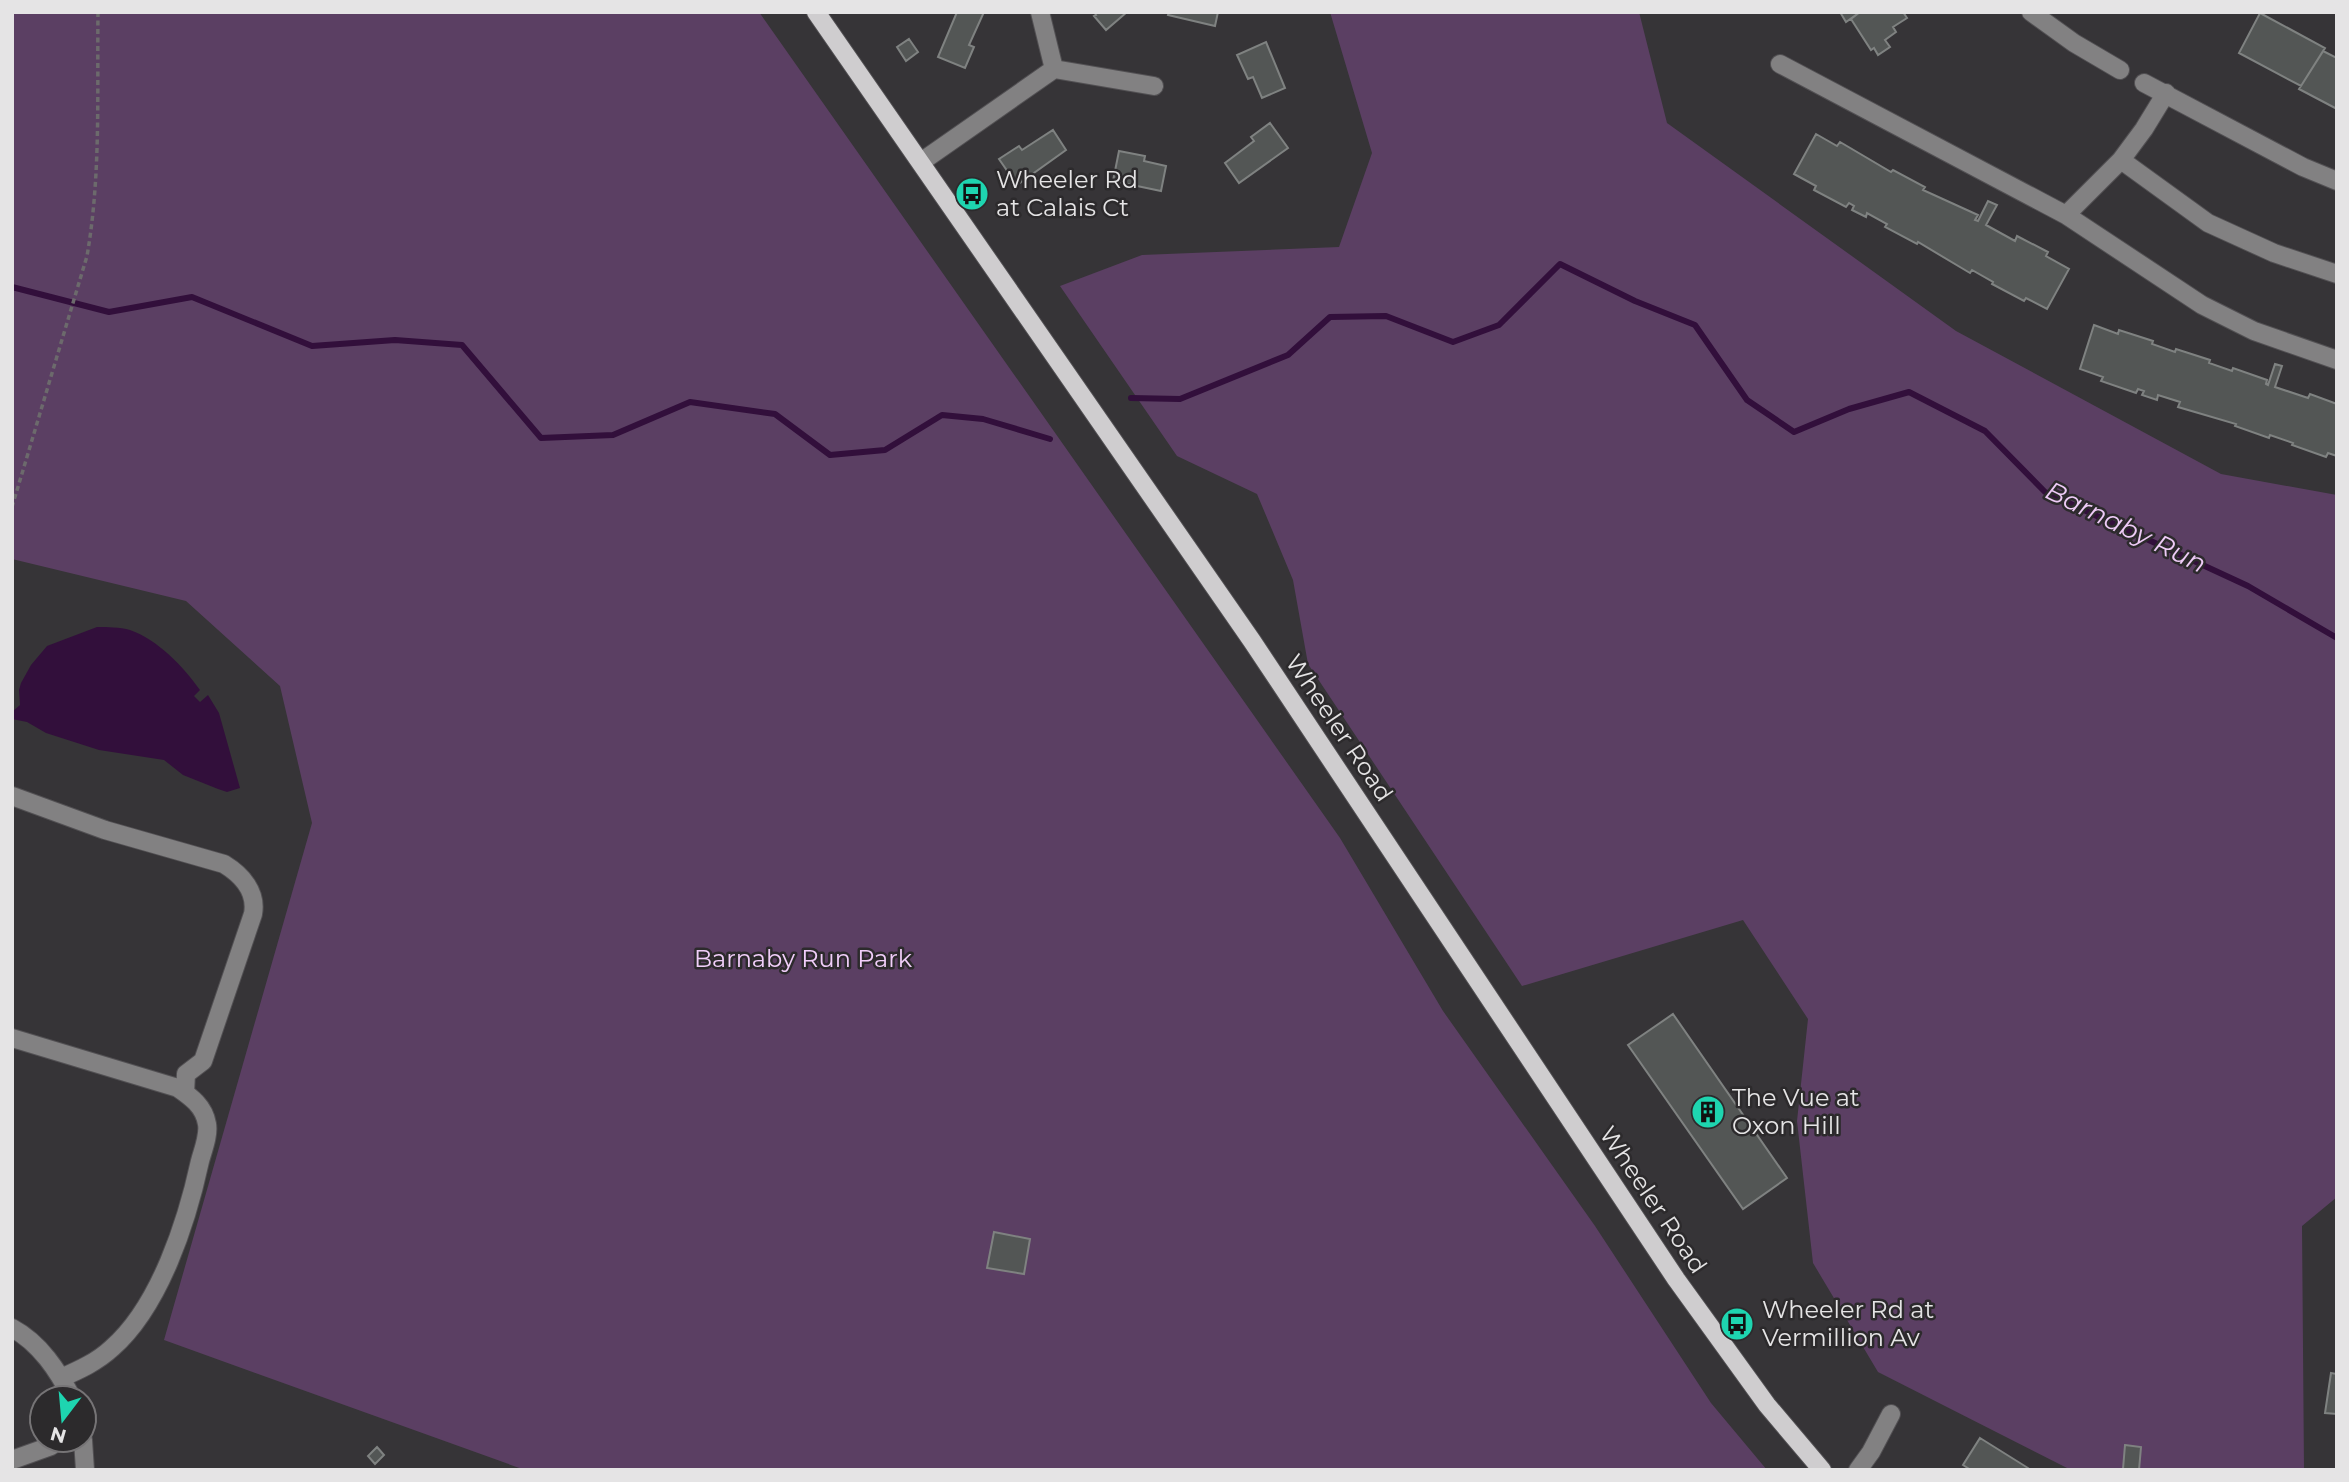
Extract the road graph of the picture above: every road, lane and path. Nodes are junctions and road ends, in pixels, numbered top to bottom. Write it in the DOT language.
graph roads {
  1 [pos="98,12"];
  2 [pos="816,12"];
  3 [pos="1040,12"];
  4 [pos="2031,12"];
  5 [pos="1780,64"];
  6 [pos="1054,69"];
  7 [pos="2120,70"];
  8 [pos="2144,83"];
  9 [pos="1154,86"];
  10 [pos="2166,93"];
  11 [pos="2121,160"];
  12 [pos="921,162"];
  13 [pos="2337,181"];
  14 [pos="2066,215"];
  15 [pos="2337,274"];
  16 [pos="2337,360"];
  17 [pos="12,507"];
  18 [pos="12,796"];
  19 [pos="12,1038"];
  20 [pos="185,1093"];
  21 [pos="12,1328"];
  22 [pos="61,1378"];
  23 [pos="64,1384"];
  24 [pos="1891,1414"];
  25 [pos="29,1454"];
  26 [pos="12,1460"];
  27 [pos="1822,1470"];
  28 [pos="1858,1470"];
  1 -- 17 [label="path"];
  2 -- 12 [label="main road, Wheeler Road"];
  3 -- 6 [label="street"];
  4 -- 7 [label="street"];
  5 -- 14 [label="street"];
  6 -- 9 [label="street"];
  6 -- 12 [label="street"];
  8 -- 10 [label="street"];
  10 -- 11 [label="street"];
  10 -- 13 [label="street"];
  11 -- 14 [label="street"];
  11 -- 15 [label="street"];
  12 -- 27 [label="main road, Wheeler Road"];
  14 -- 16 [label="street"];
  18 -- 20 [label="street"];
  19 -- 20 [label="street"];
  20 -- 22 [label="street"];
  21 -- 22 [label="street"];
  22 -- 23 [label="street"];
  24 -- 28 [label="street"];
  25 -- 26 [label="street"];
}
